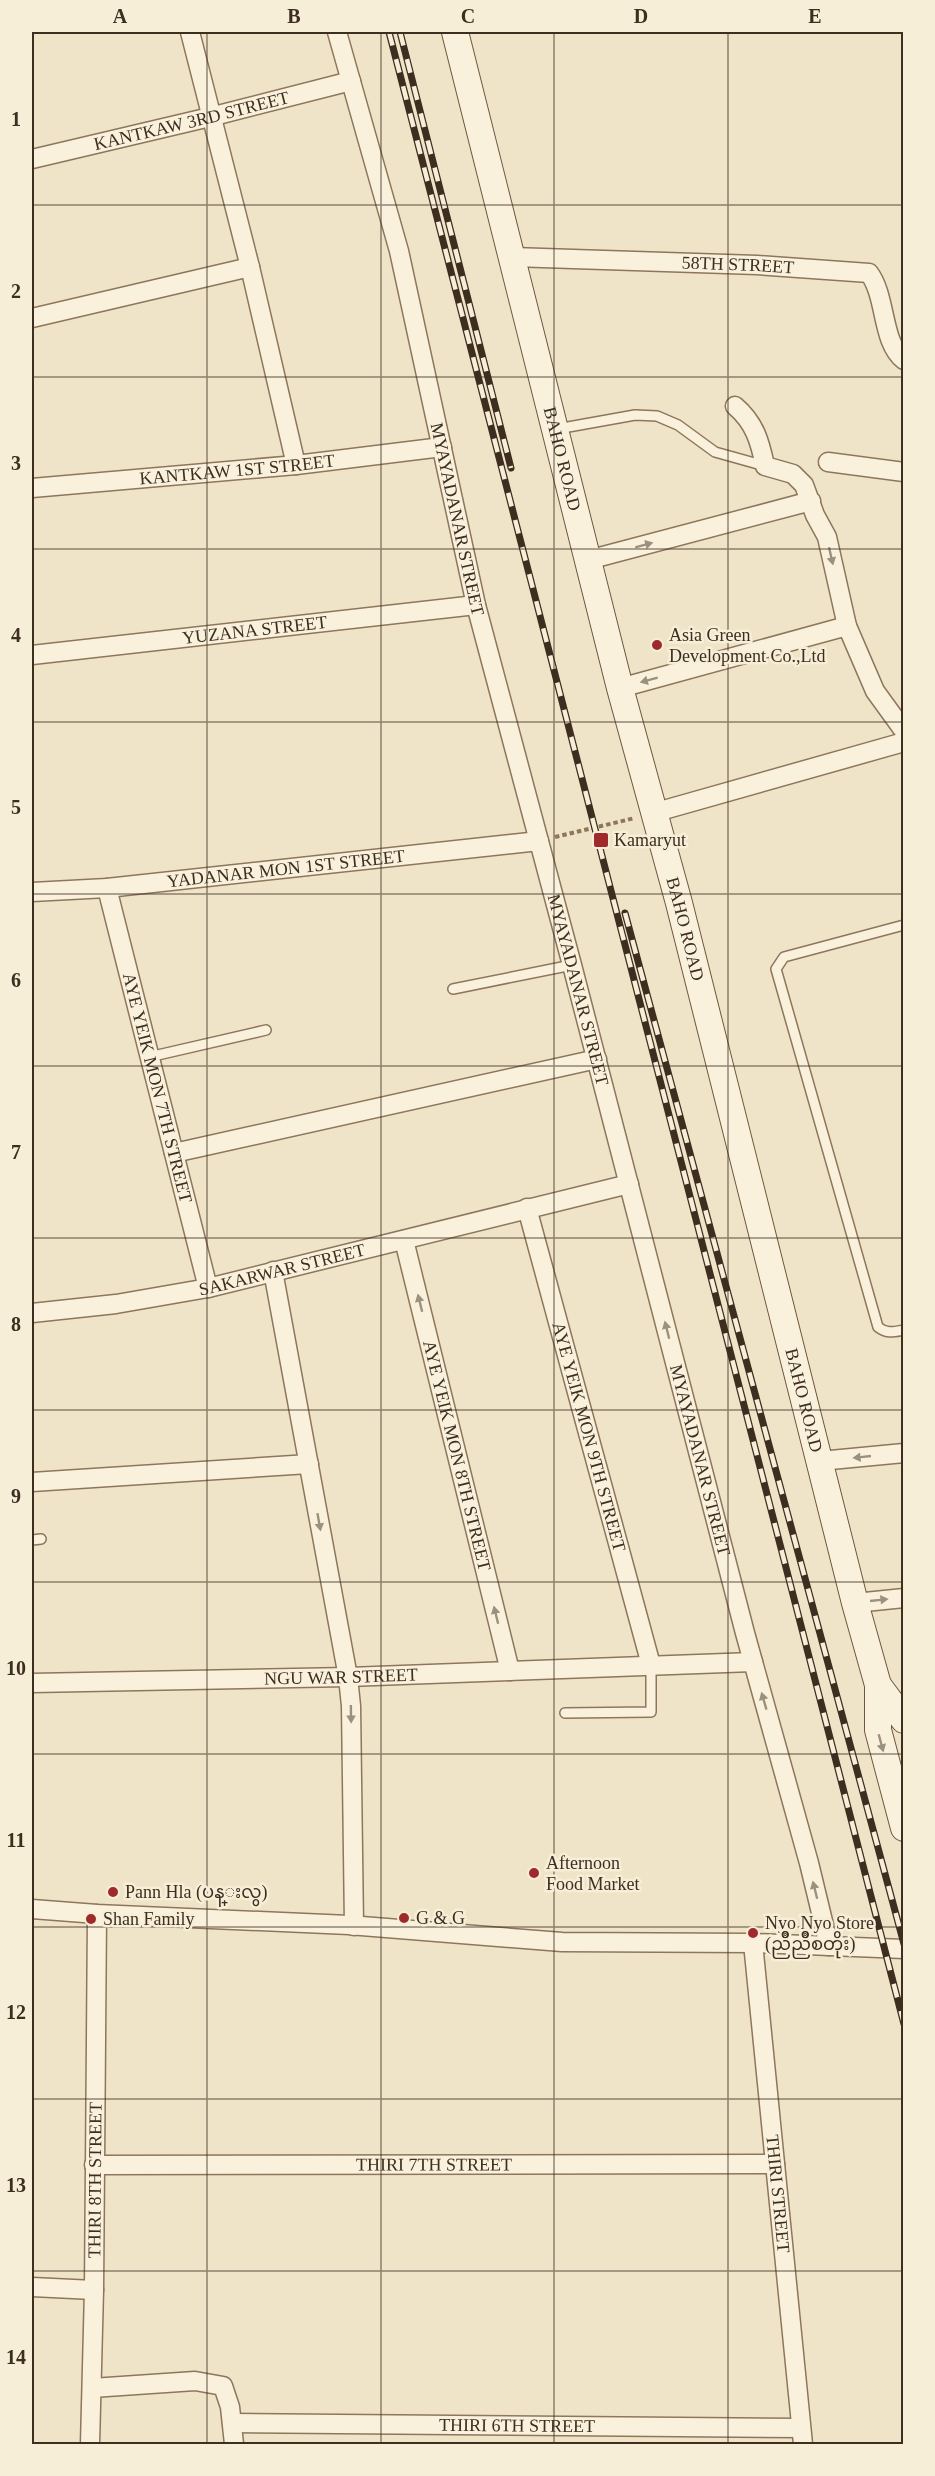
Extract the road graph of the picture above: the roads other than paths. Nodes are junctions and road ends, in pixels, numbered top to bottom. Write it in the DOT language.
graph roads {
  1 [pos="190,32"];
  2 [pos="337,32"];
  3 [pos="455,32"];
  4 [pos="351,81"];
  5 [pos="210,117"];
  6 [pos="32,159"];
  7 [pos="512,257"];
  8 [pos="250,267"];
  9 [pos="32,318"];
  10 [pos="903,360"];
  11 [pos="735,406"];
  12 [pos="554,430"];
  13 [pos="442,447"];
  14 [pos="828,462"];
  15 [pos="296,465"];
  16 [pos="765,466"];
  17 [pos="903,472"];
  18 [pos="32,488"];
  19 [pos="811,501"];
  20 [pos="588,560"];
  21 [pos="476,605"];
  22 [pos="847,626"];
  23 [pos="32,655"];
  24 [pos="620,688"];
  25 [pos="897,708"];
  26 [pos="903,731"];
  27 [pos="903,742"];
  28 [pos="653,813"];
  29 [pos="540,841"];
  30 [pos="107,888"];
  31 [pos="32,892"];
  32 [pos="903,925"];
  33 [pos="572,965"];
  34 [pos="453,989"];
  35 [pos="266,1030"];
  36 [pos="150,1058"];
  37 [pos="597,1059"];
  38 [pos="174,1153"];
  39 [pos="629,1184"];
  40 [pos="527,1208"];
  41 [pos="404,1240"];
  42 [pos="273,1270"];
  43 [pos="208,1288"];
  44 [pos="32,1313"];
  45 [pos="903,1329"];
  46 [pos="903,1453"];
  47 [pos="820,1461"];
  48 [pos="309,1464"];
  49 [pos="32,1482"];
  50 [pos="903,1598"];
  51 [pos="855,1603"];
  52 [pos="753,1662"];
  53 [pos="651,1665"];
  54 [pos="510,1671"];
  55 [pos="348,1677"];
  56 [pos="32,1683"];
  57 [pos="878,1685"];
  58 [pos="565,1713"];
  59 [pos="903,1719"];
  60 [pos="903,1828"];
  61 [pos="32,1909"];
  62 [pos="97,1914"];
  63 [pos="354,1926"];
  64 [pos="753,1943"];
  65 [pos="829,1946"];
  66 [pos="903,1949"];
  67 [pos="94,2164"];
  68 [pos="775,2164"];
  69 [pos="32,2287"];
  70 [pos="94,2290"];
  71 [pos="92,2388"];
  72 [pos="232,2423"];
  73 [pos="802,2436"];
  74 [pos="90,2445"];
  75 [pos="234,2445"];
  1 -- 5 [label="street"];
  2 -- 4 [label="street, MYAYADANAR STREET"];
  3 -- 7 [label="main road, BAHO ROAD"];
  4 -- 5 [label="street, KANTKAW 3RD STREET"];
  4 -- 13 [label="street, MYAYADANAR STREET"];
  5 -- 6 [label="street, KANTKAW 3RD STREET"];
  5 -- 8 [label="street"];
  7 -- 10 [label="street, 58TH STREET"];
  7 -- 12 [label="main road, BAHO ROAD"];
  8 -- 9 [label="street"];
  8 -- 15 [label="street"];
  11 -- 16 [label="street"];
  12 -- 16 [label="lane"];
  12 -- 20 [label="main road, BAHO ROAD"];
  13 -- 15 [label="street, KANTKAW 1ST STREET"];
  13 -- 21 [label="street, MYAYADANAR STREET"];
  14 -- 17 [label="street"];
  15 -- 18 [label="street, KANTKAW 1ST STREET"];
  16 -- 19 [label="street"];
  20 -- 19 [label="street, one-way"];
  19 -- 22 [label="street, one-way"];
  20 -- 24 [label="main road, BAHO ROAD"];
  21 -- 23 [label="street, YUZANA STREET"];
  21 -- 29 [label="street, MYAYADANAR STREET"];
  22 -- 24 [label="street, one-way"];
  22 -- 25 [label="street"];
  24 -- 28 [label="main road, BAHO ROAD"];
  25 -- 26 [label="street"];
  27 -- 28 [label="street"];
  28 -- 47 [label="main road, BAHO ROAD"];
  29 -- 30 [label="street, YADANAR MON 1ST STREET"];
  29 -- 33 [label="street, MYAYADANAR STREET"];
  30 -- 31 [label="street, YADANAR MON 1ST STREET"];
  30 -- 36 [label="street, AYE YEIK MON 7TH STREET"];
  32 -- 45 [label="lane"];
  33 -- 34 [label="lane"];
  33 -- 37 [label="street, MYAYADANAR STREET"];
  35 -- 36 [label="lane"];
  36 -- 38 [label="street, AYE YEIK MON 7TH STREET"];
  37 -- 38 [label="street"];
  37 -- 39 [label="street, MYAYADANAR STREET"];
  38 -- 43 [label="street, AYE YEIK MON 7TH STREET"];
  39 -- 40 [label="street, SAKARWAR STREET"];
  52 -- 39 [label="street, MYAYADANAR STREET, one-way"];
  40 -- 41 [label="street, SAKARWAR STREET"];
  40 -- 53 [label="street, AYE YEIK MON 9TH STREET"];
  41 -- 42 [label="street, SAKARWAR STREET"];
  54 -- 41 [label="street, AYE YEIK MON 8TH STREET, one-way"];
  42 -- 43 [label="street, SAKARWAR STREET"];
  42 -- 48 [label="street"];
  43 -- 44 [label="street, SAKARWAR STREET"];
  46 -- 47 [label="street, one-way"];
  47 -- 51 [label="main road, BAHO ROAD"];
  48 -- 49 [label="street"];
  48 -- 55 [label="street, one-way"];
  51 -- 50 [label="street, one-way"];
  51 -- 57 [label="main road, BAHO ROAD"];
  52 -- 53 [label="street, NGU WAR STREET"];
  65 -- 52 [label="street, MYAYADANAR STREET, one-way"];
  53 -- 54 [label="street, NGU WAR STREET"];
  53 -- 58 [label="lane"];
  54 -- 55 [label="street, NGU WAR STREET"];
  55 -- 56 [label="street, NGU WAR STREET"];
  55 -- 63 [label="street, one-way"];
  57 -- 59 [label="main road, BAHO ROAD"];
  57 -- 60 [label="main road, BAHO ROAD, one-way"];
  61 -- 62 [label="street"];
  62 -- 63 [label="street"];
  62 -- 67 [label="street, THIRI 8TH STREET"];
  63 -- 64 [label="street"];
  64 -- 65 [label="street"];
  64 -- 68 [label="street, THIRI STREET"];
  65 -- 66 [label="street"];
  67 -- 68 [label="street, THIRI 7TH STREET"];
  67 -- 70 [label="street, THIRI 8TH STREET"];
  68 -- 73 [label="street, THIRI STREET"];
  69 -- 70 [label="street"];
  70 -- 71 [label="street, THIRI 8TH STREET"];
  71 -- 72 [label="street"];
  71 -- 74 [label="street, THIRI 8TH STREET"];
  72 -- 73 [label="street, THIRI 6TH STREET"];
  72 -- 75 [label="street"];
}
